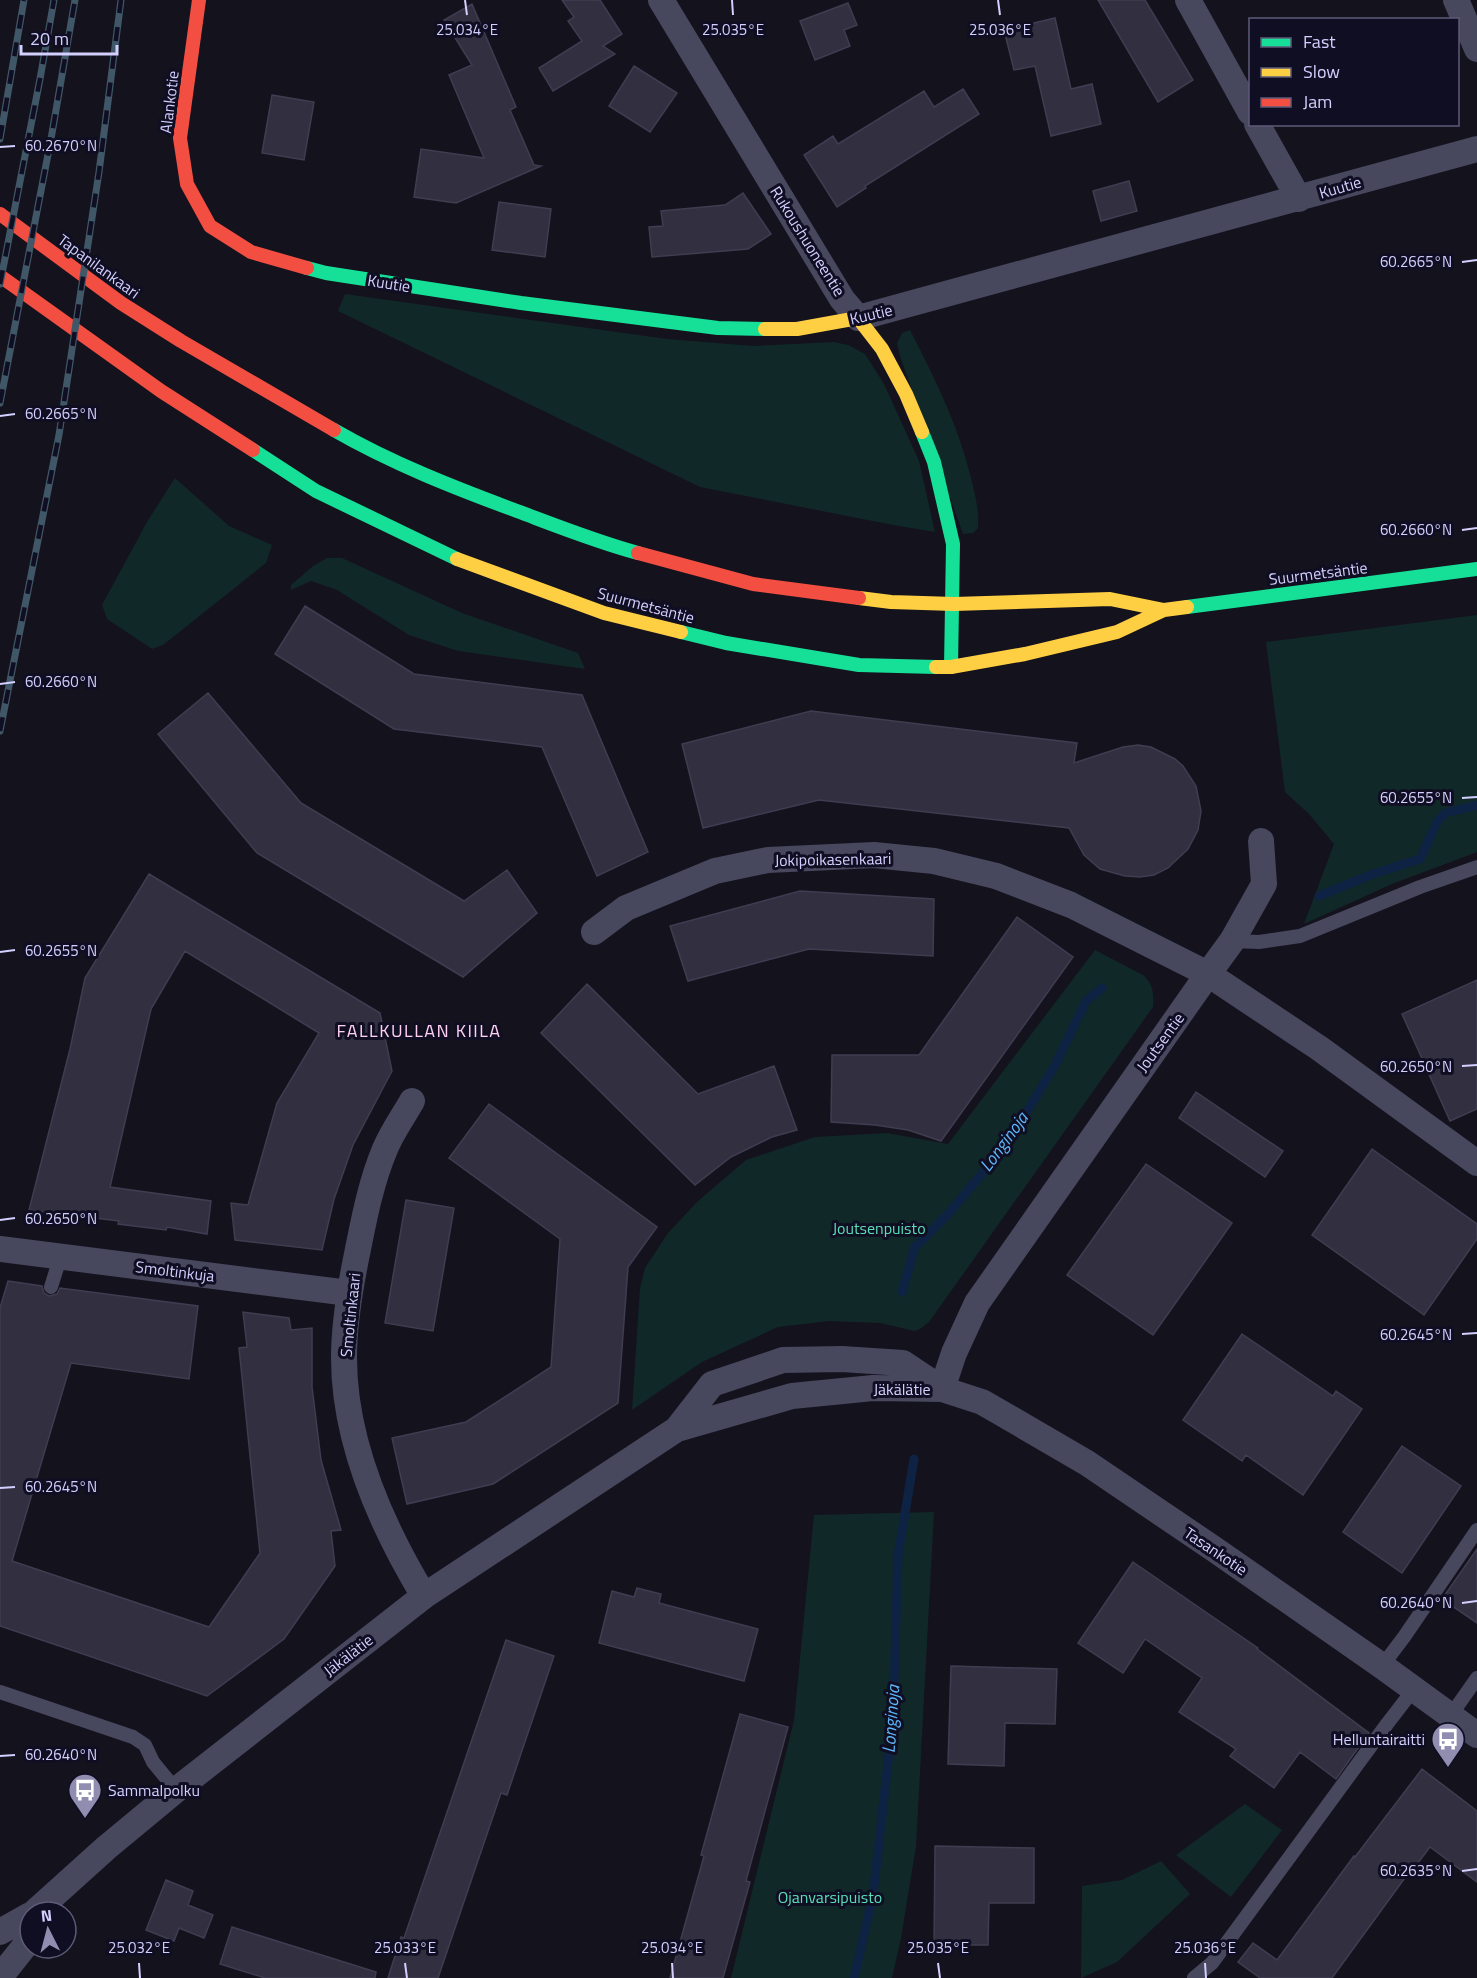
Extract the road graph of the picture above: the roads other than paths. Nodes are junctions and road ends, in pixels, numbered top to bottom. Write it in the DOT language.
graph roads {
  1 [pos="199,0"];
  2 [pos="661,0"];
  3 [pos="1188,0"];
  4 [pos="1456,0"];
  5 [pos="1477,49"];
  6 [pos="1249,108"];
  7 [pos="1258,126"];
  8 [pos="1477,149"];
  9 [pos="1299,199"];
  10 [pos="0,214"];
  11 [pos="250,252"];
  12 [pos="0,276"];
  13 [pos="858,318"];
  14 [pos="181,341"];
  15 [pos="1477,569"];
  16 [pos="954,604"];
  17 [pos="1164,610"];
  18 [pos="951,667"];
  19 [pos="1261,841"];
  20 [pos="1477,867"];
  21 [pos="594,932"];
  22 [pos="1232,941"];
  23 [pos="1208,974"];
  24 [pos="412,1101"];
  25 [pos="1477,1163"];
  26 [pos="0,1250"];
  27 [pos="60,1258"];
  28 [pos="51,1287"];
  29 [pos="350,1293"];
  30 [pos="942,1389"];
  31 [pos="677,1429"];
  32 [pos="1477,1530"];
  33 [pos="424,1596"];
  34 [pos="1382,1666"];
  35 [pos="1477,1678"];
  36 [pos="1414,1689"];
  37 [pos="0,1692"];
  38 [pos="1451,1715"];
  39 [pos="1477,1735"];
  40 [pos="176,1790"];
  41 [pos="49,1900"];
  42 [pos="18,1922"];
  43 [pos="0,1932"];
  44 [pos="18,1954"];
  45 [pos="0,1977"];
  46 [pos="1194,1978"];
  1 -- 11 [label="main road, Alankotie"];
  2 -- 13 [label="street, Rukoushuoneentie"];
  3 -- 6 [label="street"];
  4 -- 5 [label="street"];
  7 -- 9 [label="street"];
  8 -- 9 [label="street, Kuutie"];
  9 -- 13 [label="street, Kuutie"];
  10 -- 14 [label="main road, Tapanilankaari"];
  11 -- 13 [label="main road, Kuutie"];
  12 -- 18 [label="main road, Suurmetsäntie"];
  13 -- 16 [label="main road, Rukoushuoneentie"];
  14 -- 16 [label="main road, Suurmetsäntie"];
  15 -- 17 [label="main road, Suurmetsäntie"];
  16 -- 17 [label="main road, Suurmetsäntie"];
  16 -- 18 [label="main road, Rukoushuoneentie"];
  17 -- 18 [label="main road, Suurmetsäntie"];
  19 -- 22 [label="street, Joutsentie"];
  20 -- 22 [label="lane"];
  21 -- 23 [label="street, Jokipoikasenkaari"];
  22 -- 23 [label="street, Joutsentie"];
  23 -- 25 [label="street"];
  23 -- 30 [label="street, Joutsentie"];
  24 -- 29 [label="street, Smoltinkaari"];
  26 -- 27 [label="street, Smoltinkuja"];
  27 -- 28 [label="lane"];
  27 -- 29 [label="street, Smoltinkuja"];
  29 -- 33 [label="street, Smoltinkaari"];
  30 -- 31 [label="street, Jäkälätie"];
  30 -- 31 [label="street, Jäkälätie"];
  30 -- 34 [label="street, Tasankotie"];
  31 -- 33 [label="street, Jäkälätie"];
  32 -- 34 [label="lane"];
  33 -- 40 [label="street, Jäkälätie"];
  34 -- 36 [label="street, Tasankotie"];
  35 -- 38 [label="lane"];
  36 -- 38 [label="street, Tasankotie"];
  36 -- 46 [label="lane"];
  37 -- 40 [label="lane"];
  38 -- 39 [label="street, Tasankotie"];
  40 -- 41 [label="street, Jäkälätie"];
  42 -- 43 [label="street, Jäkälätie"];
  44 -- 45 [label="street"];
}
